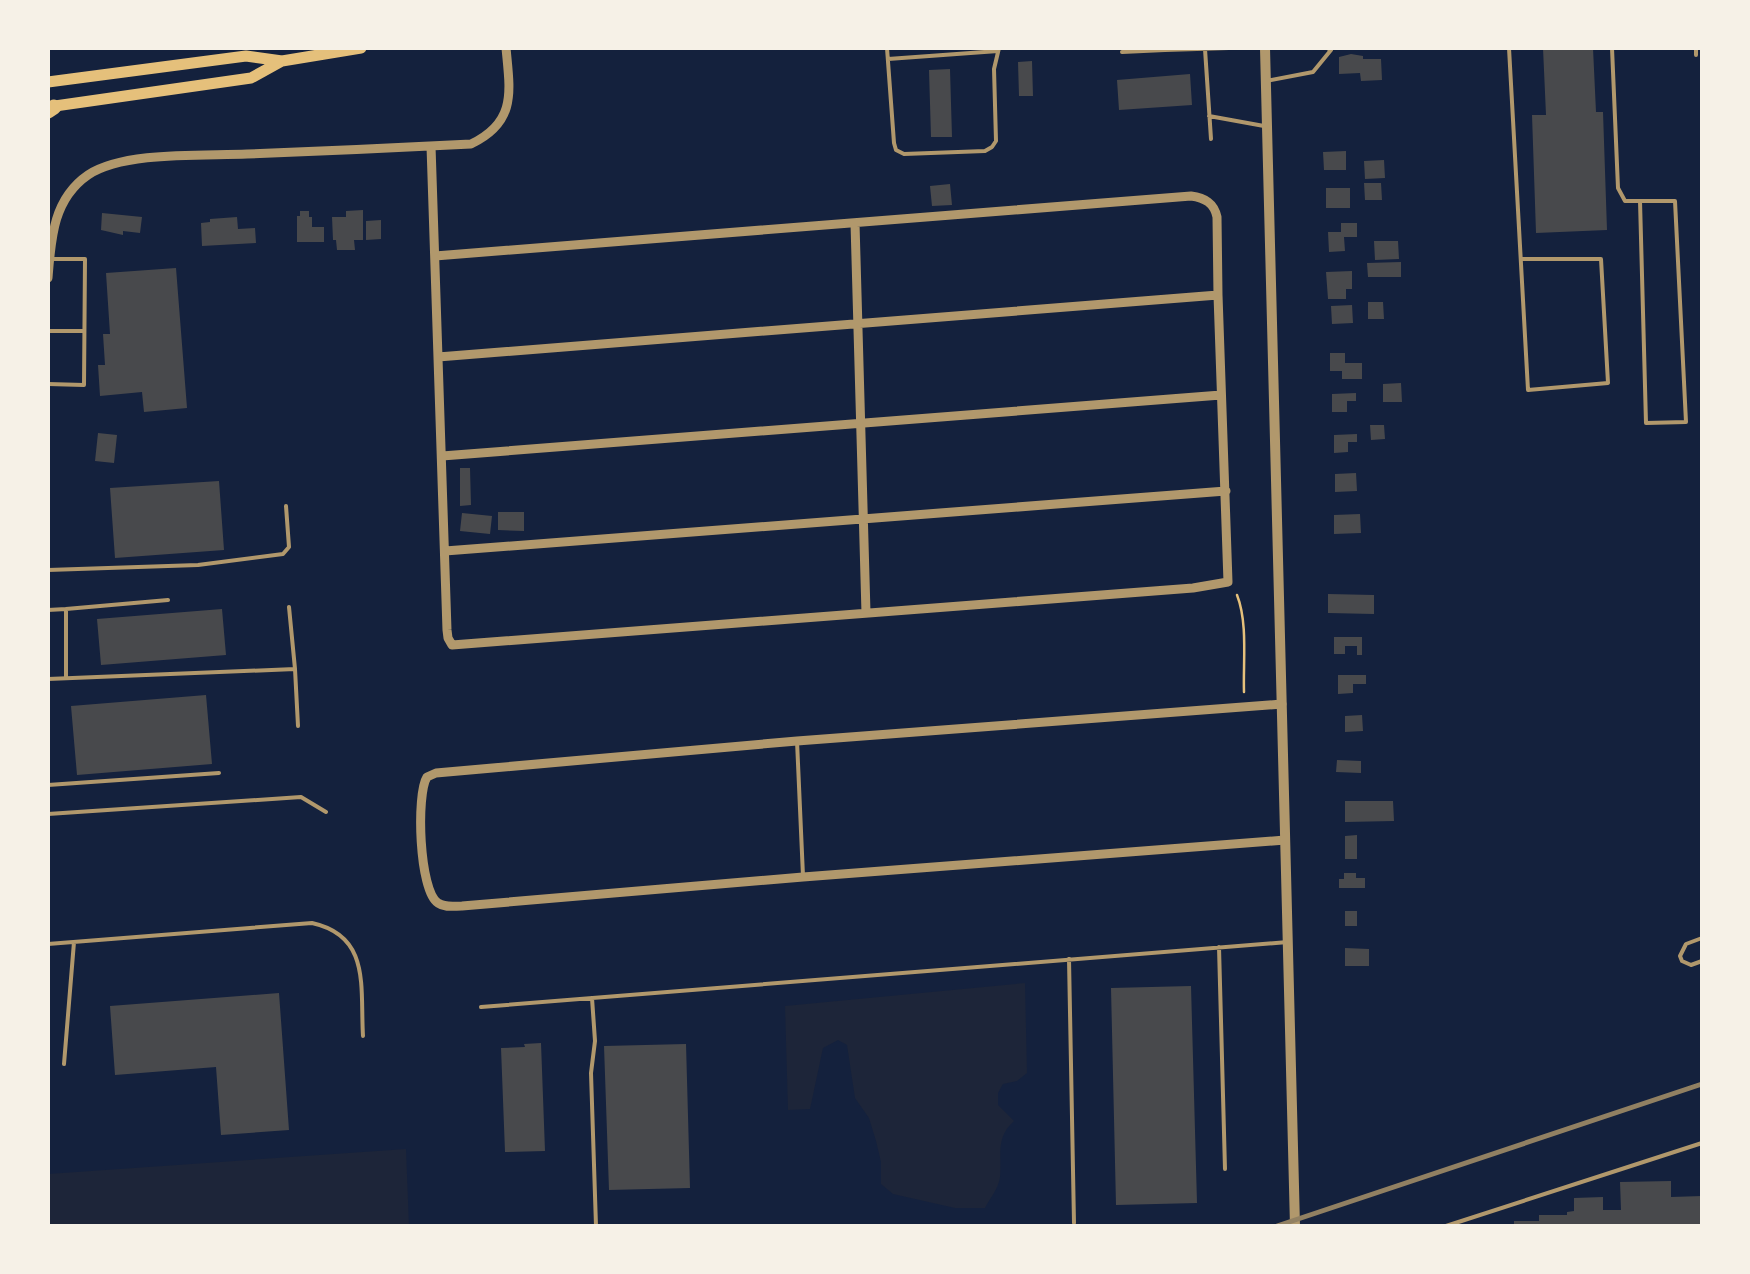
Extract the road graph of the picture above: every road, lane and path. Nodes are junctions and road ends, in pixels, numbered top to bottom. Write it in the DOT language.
graph roads {
  1 [pos="362,48"];
  2 [pos="506,48"];
  3 [pos="887,48"];
  4 [pos="1229,48"];
  5 [pos="1265,48"];
  6 [pos="1330,48"];
  7 [pos="1389,48"];
  8 [pos="1508,48"];
  9 [pos="1612,48"];
  10 [pos="1696,48"];
  11 [pos="999,49"];
  12 [pos="1164,49"];
  13 [pos="1205,49"];
  14 [pos="1122,52"];
  15 [pos="1696,55"];
  16 [pos="888,59"];
  17 [pos="282,61"];
  18 [pos="1266,81"];
  19 [pos="48,82"];
  20 [pos="50,108"];
  21 [pos="1210,116"];
  22 [pos="1267,126"];
  23 [pos="1211,139"];
  24 [pos="431,146"];
  25 [pos="1640,201"];
  26 [pos="855,223"];
  27 [pos="435,256"];
  28 [pos="49,258"];
  29 [pos="1521,259"];
  30 [pos="48,278"];
  31 [pos="1218,295"];
  32 [pos="858,324"];
  33 [pos="48,331"];
  34 [pos="84,331"];
  35 [pos="438,357"];
  36 [pos="48,384"];
  37 [pos="1221,395"];
  38 [pos="861,424"];
  39 [pos="442,456"];
  40 [pos="1226,491"];
  41 [pos="286,506"];
  42 [pos="864,518"];
  43 [pos="445,551"];
  44 [pos="48,570"];
  45 [pos="1237,595"];
  46 [pos="168,600"];
  47 [pos="289,607"];
  48 [pos="66,609"];
  49 [pos="48,610"];
  50 [pos="866,613"];
  51 [pos="295,669"];
  52 [pos="66,678"];
  53 [pos="48,679"];
  54 [pos="1244,694"];
  55 [pos="1282,704"];
  56 [pos="298,726"];
  57 [pos="798,741"];
  58 [pos="219,773"];
  59 [pos="48,785"];
  60 [pos="326,812"];
  61 [pos="48,814"];
  62 [pos="1285,840"];
  63 [pos="802,876"];
  64 [pos="1702,938"];
  65 [pos="74,942"];
  66 [pos="1288,942"];
  67 [pos="48,944"];
  68 [pos="1219,947"];
  69 [pos="1069,959"];
  70 [pos="1702,961"];
  71 [pos="592,998"];
  72 [pos="481,1006"];
  73 [pos="362,1036"];
  74 [pos="64,1064"];
  75 [pos="1702,1143"];
  76 [pos="1225,1170"];
  77 [pos="1074,1223"];
  78 [pos="596,1226"];
  79 [pos="1295,1226"];
  80 [pos="1446,1226"];
  1 -- 17 [label="main road"];
  2 -- 24 [label="street"];
  3 -- 16 [label="lane"];
  4 -- 13 [label="lane"];
  5 -- 18 [label="street"];
  6 -- 7 [label="lane"];
  6 -- 18 [label="lane"];
  8 -- 29 [label="lane"];
  9 -- 25 [label="lane"];
  10 -- 15 [label="lane"];
  11 -- 16 [label="lane"];
  11 -- 16 [label="lane"];
  12 -- 13 [label="lane"];
  12 -- 14 [label="lane"];
  13 -- 21 [label="lane"];
  17 -- 19 [label="main road"];
  17 -- 20 [label="main road"];
  18 -- 22 [label="street"];
  21 -- 22 [label="lane"];
  21 -- 23 [label="lane"];
  22 -- 55 [label="street"];
  24 -- 27 [label="street"];
  24 -- 28 [label="street"];
  25 -- 25 [label="lane"];
  26 -- 27 [label="street"];
  26 -- 31 [label="street"];
  26 -- 32 [label="street"];
  27 -- 35 [label="street"];
  28 -- 30 [label="street"];
  28 -- 34 [label="lane"];
  29 -- 29 [label="lane"];
  31 -- 32 [label="street"];
  31 -- 37 [label="street"];
  32 -- 35 [label="street"];
  32 -- 38 [label="street"];
  33 -- 34 [label="lane"];
  34 -- 36 [label="lane"];
  35 -- 39 [label="street"];
  37 -- 38 [label="street"];
  37 -- 40 [label="street"];
  38 -- 39 [label="street"];
  38 -- 42 [label="street"];
  39 -- 43 [label="street"];
  40 -- 42 [label="street"];
  40 -- 50 [label="street"];
  41 -- 44 [label="lane"];
  42 -- 43 [label="street"];
  42 -- 50 [label="street"];
  43 -- 50 [label="street"];
  45 -- 54 [label="path"];
  46 -- 48 [label="lane"];
  47 -- 51 [label="lane"];
  48 -- 49 [label="lane"];
  48 -- 52 [label="lane"];
  51 -- 52 [label="lane"];
  51 -- 56 [label="lane"];
  52 -- 53 [label="lane"];
  55 -- 57 [label="street"];
  55 -- 62 [label="street"];
  57 -- 63 [label="lane"];
  57 -- 63 [label="street"];
  58 -- 59 [label="lane"];
  60 -- 61 [label="lane"];
  62 -- 63 [label="street"];
  62 -- 66 [label="street"];
  64 -- 70 [label="lane"];
  65 -- 67 [label="lane"];
  65 -- 73 [label="lane"];
  65 -- 74 [label="lane"];
  66 -- 68 [label="lane"];
  66 -- 79 [label="street"];
  68 -- 69 [label="lane"];
  68 -- 76 [label="lane"];
  69 -- 71 [label="lane"];
  69 -- 77 [label="lane"];
  71 -- 72 [label="lane"];
  71 -- 78 [label="lane"];
  75 -- 80 [label="lane"];
}
